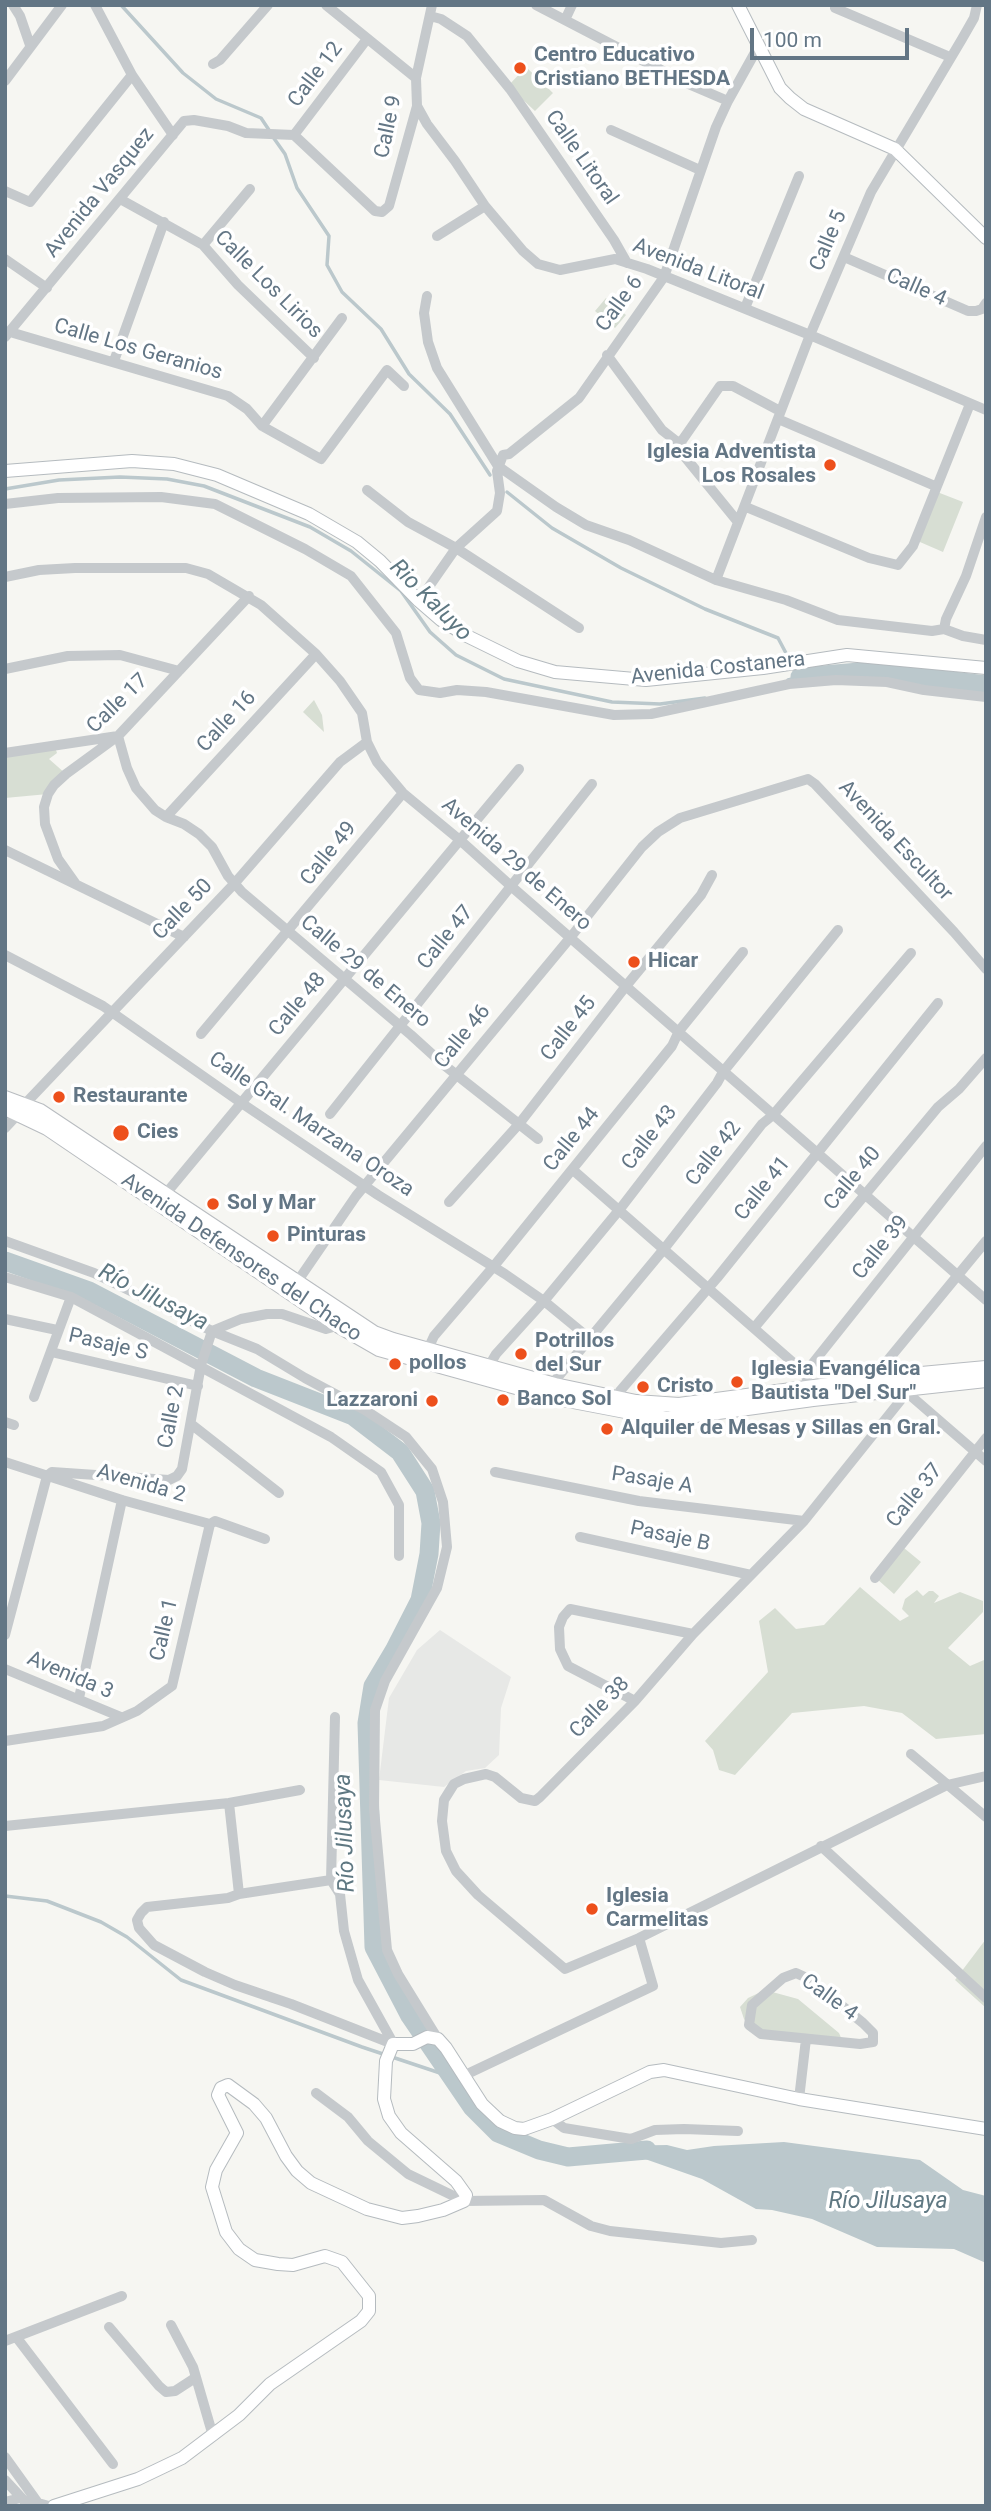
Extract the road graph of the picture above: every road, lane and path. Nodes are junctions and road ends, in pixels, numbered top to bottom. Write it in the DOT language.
graph roads {
  1 [pos="13,5"];
  2 [pos="62,5"];
  3 [pos="95,5"];
  4 [pos="268,5"];
  5 [pos="326,5"];
  6 [pos="536,5"];
  7 [pos="572,5"];
  8 [pos="738,5"];
  9 [pos="977,5"];
  10 [pos="835,8"];
  11 [pos="435,13"];
  12 [pos="565,20"];
  13 [pos="367,39"];
  14 [pos="30,45"];
  15 [pos="758,47"];
  16 [pos="950,57"];
  17 [pos="213,64"];
  18 [pos="10,66"];
  19 [pos="132,75"];
  20 [pos="416,78"];
  21 [pos="5,81"];
  22 [pos="728,100"];
  23 [pos="418,106"];
  24 [pos="611,130"];
  25 [pos="173,135"];
  26 [pos="294,135"];
  27 [pos="895,149"];
  28 [pos="700,170"];
  29 [pos="799,176"];
  30 [pos="250,189"];
  31 [pos="5,191"];
  32 [pos="120,198"];
  33 [pos="485,206"];
  34 [pos="164,222"];
  35 [pos="437,236"];
  36 [pos="986,238"];
  37 [pos="203,244"];
  38 [pos="844,257"];
  39 [pos="5,259"];
  40 [pos="627,263"];
  41 [pos="664,277"];
  42 [pos="47,288"];
  43 [pos="427,296"];
  44 [pos="986,303"];
  45 [pos="745,308"];
  46 [pos="342,318"];
  47 [pos="8,335"];
  48 [pos="810,335"];
  49 [pos="607,355"];
  50 [pos="314,358"];
  51 [pos="114,361"];
  52 [pos="404,386"];
  53 [pos="970,404"];
  54 [pos="986,410"];
  55 [pos="779,415"];
  56 [pos="262,426"];
  57 [pos="681,442"];
  58 [pos="498,469"];
  59 [pos="5,471"];
  60 [pos="935,486"];
  61 [pos="367,490"];
  62 [pos="5,504"];
  63 [pos="746,507"];
  64 [pos="986,517"];
  65 [pos="738,522"];
  66 [pos="456,548"];
  67 [pos="5,577"];
  68 [pos="716,580"];
  69 [pos="249,596"];
  70 [pos="419,601"];
  71 [pos="579,628"];
  72 [pos="944,629"];
  73 [pos="986,640"];
  74 [pos="316,654"];
  75 [pos="986,668"];
  76 [pos="5,669"];
  77 [pos="179,671"];
  78 [pos="986,697"];
  79 [pos="118,736"];
  80 [pos="367,742"];
  81 [pos="5,753"];
  82 [pos="519,769"];
  83 [pos="592,784"];
  84 [pos="403,793"];
  85 [pos="166,817"];
  86 [pos="680,818"];
  87 [pos="461,841"];
  88 [pos="5,850"];
  89 [pos="712,875"];
  90 [pos="75,883"];
  91 [pos="234,884"];
  92 [pos="512,887"];
  93 [pos="838,930"];
  94 [pos="289,932"];
  95 [pos="184,937"];
  96 [pos="570,938"];
  97 [pos="743,952"];
  98 [pos="911,953"];
  99 [pos="5,955"];
  100 [pos="986,969"];
  101 [pos="345,979"];
  102 [pos="626,986"];
  103 [pos="938,1003"];
  104 [pos="112,1013"];
  105 [pos="401,1027"];
  106 [pos="679,1031"];
  107 [pos="201,1034"];
  108 [pos="986,1058"];
  109 [pos="723,1072"];
  110 [pos="457,1076"];
  111 [pos="5,1098"];
  112 [pos="240,1102"];
  113 [pos="16,1109"];
  114 [pos="330,1114"];
  115 [pos="773,1115"];
  116 [pos="519,1124"];
  117 [pos="5,1128"];
  118 [pos="538,1139"];
  119 [pos="986,1146"];
  120 [pos="817,1153"];
  121 [pos="573,1170"];
  122 [pos="365,1185"];
  123 [pos="866,1194"];
  124 [pos="161,1199"];
  125 [pos="449,1202"];
  126 [pos="620,1209"];
  127 [pos="914,1237"];
  128 [pos="5,1241"];
  129 [pos="986,1241"];
  130 [pos="664,1249"];
  131 [pos="495,1266"];
  132 [pos="957,1275"];
  133 [pos="5,1277"];
  134 [pos="293,1287"];
  135 [pos="708,1288"];
  136 [pos="71,1297"];
  137 [pos="986,1300"];
  138 [pos="544,1301"];
  139 [pos="5,1319"];
  140 [pos="344,1322"];
  141 [pos="754,1328"];
  142 [pos="57,1330"];
  143 [pos="212,1331"];
  144 [pos="589,1338"];
  145 [pos="51,1352"];
  146 [pos="426,1354"];
  147 [pos="204,1356"];
  148 [pos="986,1368"];
  149 [pos="487,1372"];
  150 [pos="889,1377"];
  151 [pos="986,1380"];
  152 [pos="198,1386"];
  153 [pos="809,1386"];
  154 [pos="901,1389"];
  155 [pos="553,1391"];
  156 [pos="34,1397"];
  157 [pos="617,1404"];
  158 [pos="191,1424"];
  159 [pos="986,1438"];
  160 [pos="975,1452"];
  161 [pos="986,1461"];
  162 [pos="5,1462"];
  163 [pos="495,1472"];
  164 [pos="47,1476"];
  165 [pos="279,1493"];
  166 [pos="122,1500"];
  167 [pos="804,1521"];
  168 [pos="209,1524"];
  169 [pos="580,1538"];
  170 [pos="265,1539"];
  171 [pos="399,1556"];
  172 [pos="751,1575"];
  173 [pos="875,1578"];
  174 [pos="693,1634"];
  175 [pos="5,1635"];
  176 [pos="5,1669"];
  177 [pos="79,1698"];
  178 [pos="635,1701"];
  179 [pos="121,1717"];
  180 [pos="335,1717"];
  181 [pos="5,1741"];
  182 [pos="911,1754"];
  183 [pos="986,1776"];
  184 [pos="947,1785"];
  185 [pos="300,1790"];
  186 [pos="229,1802"];
  187 [pos="986,1817"];
  188 [pos="5,1826"];
  189 [pos="821,1846"];
  190 [pos="331,1880"];
  191 [pos="239,1894"];
  192 [pos="639,1938"];
  193 [pos="986,1998"];
  194 [pos="428,2039"];
  195 [pos="806,2039"];
  196 [pos="389,2052"];
  197 [pos="463,2076"];
  198 [pos="316,2093"];
  199 [pos="799,2099"];
  200 [pos="552,2119"];
  201 [pos="986,2129"];
  202 [pos="738,2131"];
  203 [pos="464,2201"];
  204 [pos="752,2240"];
  205 [pos="122,2296"];
  206 [pos="171,2325"];
  207 [pos="110,2327"];
  208 [pos="17,2337"];
  209 [pos="5,2341"];
  210 [pos="195,2378"];
  211 [pos="213,2436"];
  212 [pos="5,2457"];
  213 [pos="113,2464"];
  214 [pos="5,2480"];
  215 [pos="20,2498"];
  216 [pos="5,2502"];
  217 [pos="29,2506"];
  218 [pos="52,2506"];
  1 -- 14 [label="street"];
  2 -- 14 [label="street"];
  3 -- 19 [label="street"];
  4 -- 17 [label="street"];
  5 -- 13 [label="street"];
  6 -- 12 [label="street"];
  7 -- 12 [label="street"];
  8 -- 15 [label="street"];
  9 -- 16 [label="street, Calle 5"];
  10 -- 16 [label="street"];
  11 -- 20 [label="street, Calle 9"];
  11 -- 40 [label="street, Calle Litoral"];
  12 -- 22 [label="street"];
  13 -- 20 [label="street"];
  13 -- 26 [label="street, Calle 12"];
  14 -- 18 [label="street"];
  15 -- 22 [label="street, Calle 6"];
  15 -- 27 [label="street"];
  16 -- 27 [label="street, Calle 5"];
  18 -- 21 [label="street"];
  19 -- 25 [label="street"];
  19 -- 31 [label="street"];
  20 -- 23 [label="street, Calle 9"];
  22 -- 28 [label="street, Calle 6"];
  23 -- 26 [label="street, Calle 9"];
  23 -- 33 [label="street, Avenida Litoral"];
  24 -- 28 [label="street"];
  25 -- 26 [label="street, Avenida Vasquez"];
  25 -- 32 [label="street, Avenida Vasquez"];
  27 -- 36 [label="street"];
  27 -- 38 [label="street, Calle 5"];
  28 -- 41 [label="street, Calle 6"];
  29 -- 45 [label="street"];
  30 -- 37 [label="street"];
  32 -- 34 [label="street, Calle Los Lirios"];
  32 -- 42 [label="street, Avenida Vasquez"];
  33 -- 35 [label="street"];
  33 -- 40 [label="street, Avenida Litoral"];
  34 -- 37 [label="street, Calle Los Lirios"];
  34 -- 51 [label="street"];
  37 -- 50 [label="street, Calle Los Lirios"];
  38 -- 44 [label="street, Calle 4"];
  38 -- 48 [label="street, Calle 5"];
  39 -- 42 [label="street"];
  40 -- 41 [label="street, Avenida Litoral"];
  41 -- 45 [label="street, Avenida Litoral"];
  41 -- 49 [label="street, Calle 6"];
  42 -- 47 [label="street, Avenida Vasquez"];
  43 -- 58 [label="street"];
  45 -- 48 [label="street, Avenida Litoral"];
  46 -- 50 [label="street"];
  47 -- 51 [label="street, Calle Los Geranios"];
  48 -- 53 [label="street, Avenida Litoral"];
  48 -- 55 [label="street, Calle 5"];
  49 -- 57 [label="street"];
  49 -- 58 [label="street, Calle 6"];
  50 -- 56 [label="street"];
  51 -- 56 [label="street, Calle Los Geranios"];
  52 -- 56 [label="street, Calle Los Geranios"];
  53 -- 54 [label="street, Avenida Litoral"];
  53 -- 60 [label="street"];
  55 -- 57 [label="street"];
  55 -- 60 [label="street"];
  55 -- 63 [label="street, Calle 5"];
  57 -- 65 [label="street"];
  58 -- 66 [label="street"];
  58 -- 68 [label="street"];
  59 -- 70 [label="street, Avenida Costanera"];
  60 -- 63 [label="street"];
  61 -- 66 [label="street"];
  62 -- 78 [label="street, Avenida Costanera"];
  63 -- 65 [label="street, Calle 5"];
  64 -- 72 [label="street"];
  65 -- 68 [label="street, Calle 5"];
  66 -- 70 [label="street"];
  66 -- 71 [label="street"];
  67 -- 69 [label="street, Avenida 29 de Enero"];
  68 -- 72 [label="street"];
  69 -- 74 [label="street, Avenida 29 de Enero"];
  69 -- 77 [label="street, Calle 17"];
  70 -- 75 [label="street, Avenida Costanera"];
  72 -- 73 [label="street"];
  74 -- 80 [label="street, Avenida 29 de Enero"];
  74 -- 85 [label="street, Calle 16"];
  76 -- 77 [label="street"];
  77 -- 79 [label="street, Calle 17"];
  79 -- 81 [label="street"];
  79 -- 85 [label="street, Calle 29 de Enero"];
  79 -- 90 [label="street, Calle 17"];
  80 -- 84 [label="street, Avenida 29 de Enero"];
  80 -- 91 [label="street, Calle 50"];
  82 -- 87 [label="street, Calle 48"];
  83 -- 92 [label="street, Calle 47"];
  84 -- 87 [label="street, Avenida 29 de Enero"];
  84 -- 94 [label="street, Calle 49"];
  85 -- 91 [label="street, Calle 29 de Enero"];
  86 -- 96 [label="street, Calle 46"];
  86 -- 100 [label="street, Avenida Escultor"];
  87 -- 92 [label="street, Avenida 29 de Enero"];
  87 -- 101 [label="street, Calle 48"];
  88 -- 90 [label="street"];
  89 -- 102 [label="street, Calle 45"];
  90 -- 95 [label="street"];
  91 -- 94 [label="street, Calle 29 de Enero"];
  91 -- 95 [label="street, Calle 50"];
  92 -- 96 [label="street, Avenida 29 de Enero"];
  92 -- 105 [label="street, Calle 47"];
  93 -- 109 [label="street, Calle 43"];
  94 -- 101 [label="street, Calle 29 de Enero"];
  94 -- 107 [label="street, Calle 49"];
  95 -- 104 [label="street, Calle 50"];
  96 -- 102 [label="street, Avenida 29 de Enero"];
  96 -- 110 [label="street, Calle 46"];
  97 -- 106 [label="street, Calle 44"];
  98 -- 115 [label="street, Calle 42"];
  99 -- 104 [label="street, Calle Gral. Marzana Oroza"];
  101 -- 105 [label="street, Calle 29 de Enero"];
  101 -- 112 [label="street, Calle 48"];
  102 -- 106 [label="street, Avenida 29 de Enero"];
  102 -- 116 [label="street, Calle 45"];
  103 -- 120 [label="street, Calle 41"];
  104 -- 112 [label="street, Calle Gral. Marzana Oroza"];
  104 -- 113 [label="street, Calle 50"];
  105 -- 110 [label="street, Calle 29 de Enero"];
  105 -- 114 [label="street, Calle 47"];
  106 -- 109 [label="street, Avenida 29 de Enero"];
  106 -- 121 [label="street, Calle 44"];
  108 -- 123 [label="street, Calle 40"];
  109 -- 115 [label="street, Avenida 29 de Enero"];
  109 -- 126 [label="street, Calle 43"];
  110 -- 116 [label="street, Calle 29 de Enero"];
  110 -- 122 [label="street, Calle 46"];
  111 -- 113 [label="main road, Avenida Defensores del Chaco"];
  112 -- 122 [label="street, Calle Gral. Marzana Oroza"];
  112 -- 124 [label="street, Calle 48"];
  113 -- 117 [label="street, Calle 50"];
  113 -- 124 [label="main road, Avenida Defensores del Chaco"];
  115 -- 120 [label="street, Avenida 29 de Enero"];
  115 -- 130 [label="street, Calle 42"];
  116 -- 118 [label="street, Calle 29 de Enero"];
  116 -- 125 [label="street, Calle 45"];
  119 -- 127 [label="street, Calle 39"];
  120 -- 123 [label="street, Avenida 29 de Enero"];
  120 -- 135 [label="street, Calle 41"];
  121 -- 126 [label="street"];
  121 -- 131 [label="street, Calle 44"];
  122 -- 131 [label="street, Calle Gral. Marzana Oroza"];
  122 -- 134 [label="street, Calle 46"];
  123 -- 127 [label="street, Avenida 29 de Enero"];
  123 -- 141 [label="street, Calle 40"];
  124 -- 134 [label="main road, Avenida Defensores del Chaco"];
  126 -- 130 [label="street"];
  126 -- 138 [label="street, Calle 43"];
  127 -- 132 [label="street, Avenida 29 de Enero"];
  127 -- 153 [label="street, Calle 39"];
  128 -- 143 [label="street"];
  129 -- 132 [label="street"];
  130 -- 135 [label="street"];
  130 -- 144 [label="street, Calle 42"];
  131 -- 138 [label="street, Calle Gral. Marzana Oroza"];
  131 -- 146 [label="street, Calle 44"];
  132 -- 137 [label="street, Avenida 29 de Enero"];
  132 -- 150 [label="street"];
  133 -- 136 [label="street"];
  134 -- 140 [label="main road, Avenida Defensores del Chaco"];
  135 -- 141 [label="street"];
  135 -- 157 [label="street, Calle 41"];
  136 -- 142 [label="street"];
  136 -- 147 [label="street"];
  138 -- 144 [label="street, Calle Gral. Marzana Oroza"];
  138 -- 149 [label="street, Calle 43"];
  139 -- 142 [label="street"];
  140 -- 143 [label="street"];
  140 -- 146 [label="main road, Avenida Defensores del Chaco"];
  141 -- 153 [label="street"];
  142 -- 145 [label="street"];
  143 -- 147 [label="street, Calle 2"];
  143 -- 194 [label="street"];
  144 -- 155 [label="street, Calle 42"];
  145 -- 152 [label="street, Pasaje S"];
  145 -- 156 [label="street"];
  146 -- 149 [label="main road, Avenida Defensores del Chaco"];
  147 -- 152 [label="street, Calle 2"];
  147 -- 171 [label="street"];
  148 -- 150 [label="main road, Avenida Defensores del Chaco"];
  149 -- 155 [label="main road, Avenida Defensores del Chaco"];
  150 -- 153 [label="main road, Avenida Defensores del Chaco"];
  150 -- 154 [label="street"];
  151 -- 154 [label="main road, Avenida Defensores del Chaco"];
  152 -- 158 [label="street, Calle 2"];
  153 -- 154 [label="main road, Avenida Defensores del Chaco"];
  153 -- 157 [label="main road, Avenida Defensores del Chaco"];
  154 -- 160 [label="street"];
  154 -- 167 [label="street, Calle 38"];
  155 -- 157 [label="main road, Avenida Defensores del Chaco"];
  158 -- 164 [label="street, Calle 2"];
  158 -- 165 [label="street"];
  159 -- 160 [label="street, Calle 37"];
  160 -- 161 [label="street"];
  160 -- 173 [label="street, Calle 37"];
  162 -- 164 [label="street, Avenida 2"];
  163 -- 167 [label="street, Pasaje A"];
  164 -- 166 [label="street, Avenida 2"];
  164 -- 175 [label="street"];
  166 -- 168 [label="street, Avenida 2"];
  166 -- 177 [label="street"];
  167 -- 172 [label="street, Calle 38"];
  168 -- 170 [label="street, Avenida 2"];
  168 -- 179 [label="street, Calle 1"];
  169 -- 172 [label="street, Pasaje B"];
  172 -- 174 [label="street, Calle 38"];
  174 -- 178 [label="street, Calle 38"];
  174 -- 178 [label="street"];
  176 -- 177 [label="street, Avenida 3"];
  177 -- 179 [label="street, Avenida 3"];
  178 -- 192 [label="street, Calle 38"];
  179 -- 181 [label="street, Calle 1"];
  180 -- 190 [label="street"];
  182 -- 184 [label="street"];
  183 -- 184 [label="street"];
  184 -- 187 [label="street"];
  184 -- 189 [label="street"];
  185 -- 186 [label="street"];
  186 -- 188 [label="street"];
  186 -- 191 [label="street"];
  189 -- 192 [label="street"];
  189 -- 193 [label="street"];
  190 -- 191 [label="street"];
  190 -- 196 [label="street"];
  191 -- 196 [label="street"];
  192 -- 197 [label="street"];
  194 -- 196 [label="street"];
  194 -- 197 [label="street"];
  195 -- 195 [label="street, Calle 4"];
  195 -- 199 [label="street"];
  196 -- 203 [label="street"];
  197 -- 200 [label="street"];
  198 -- 203 [label="street"];
  199 -- 200 [label="street"];
  199 -- 201 [label="street"];
  200 -- 202 [label="street"];
  203 -- 204 [label="street"];
  203 -- 211 [label="street"];
  205 -- 208 [label="street"];
  206 -- 210 [label="street"];
  207 -- 210 [label="street"];
  208 -- 209 [label="street"];
  208 -- 213 [label="street"];
  210 -- 211 [label="street"];
  211 -- 218 [label="street"];
  212 -- 218 [label="street"];
  214 -- 215 [label="street"];
  215 -- 216 [label="street"];
  215 -- 217 [label="street"];
}
